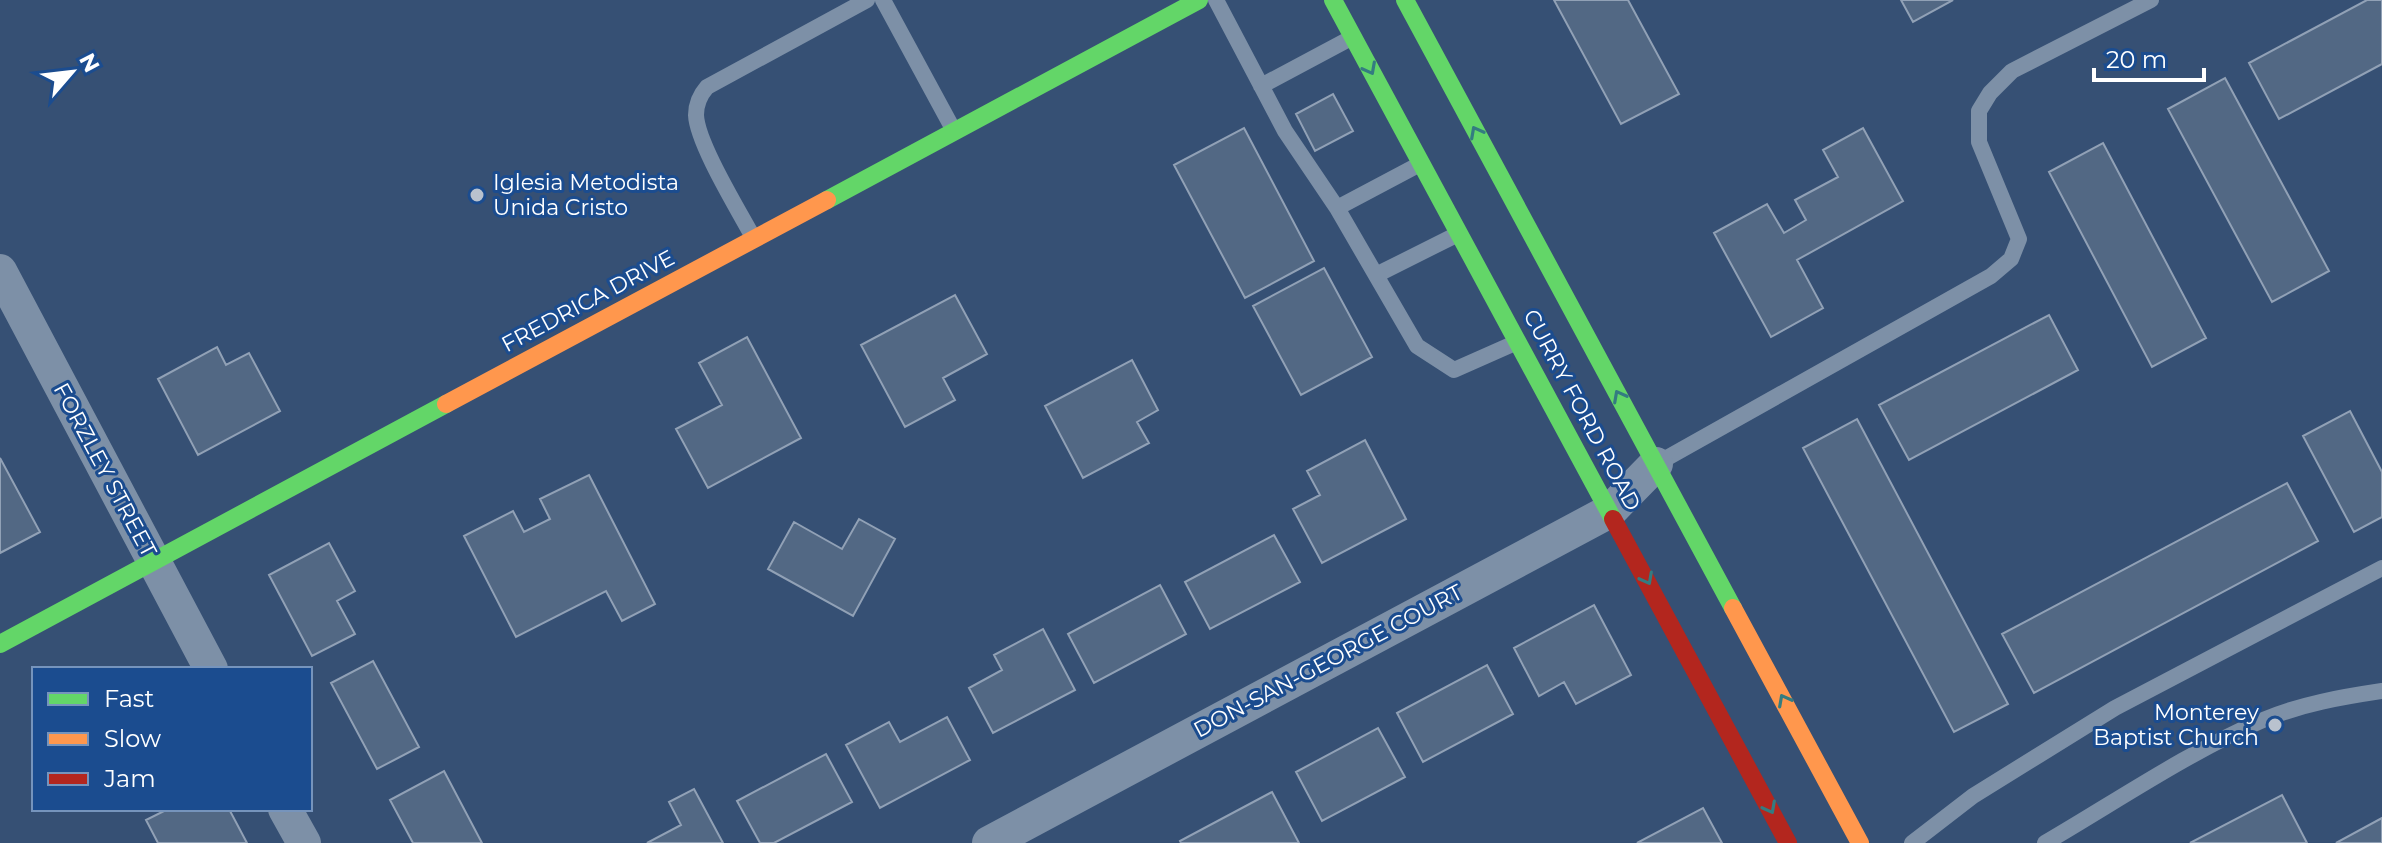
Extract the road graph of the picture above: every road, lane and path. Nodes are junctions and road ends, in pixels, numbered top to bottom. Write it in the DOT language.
graph roads {
  1 [pos="867,0"];
  2 [pos="883,0"];
  3 [pos="1199,0"];
  4 [pos="1216,0"];
  5 [pos="1333,0"];
  6 [pos="1405,0"];
  7 [pos="2151,0"];
  8 [pos="1353,38"];
  9 [pos="1261,86"];
  10 [pos="954,131"];
  11 [pos="1421,164"];
  12 [pos="1337,208"];
  13 [pos="1459,234"];
  14 [pos="754,239"];
  15 [pos="0,271"];
  16 [pos="1376,275"];
  17 [pos="1518,342"];
  18 [pos="1656,464"];
  19 [pos="1610,511"];
  20 [pos="153,561"];
  21 [pos="2382,568"];
  22 [pos="0,644"];
  23 [pos="210,667"];
  24 [pos="2382,691"];
  25 [pos="286,811"];
  26 [pos="304,843"];
  27 [pos="989,843"];
  28 [pos="1788,843"];
  29 [pos="1860,843"];
  30 [pos="1912,843"];
  31 [pos="2045,843"];
  1 -- 14 [label="lane"];
  2 -- 10 [label="lane"];
  3 -- 10 [label="main road, FREDRICA DRIVE"];
  4 -- 9 [label="lane"];
  5 -- 8 [label="main road, CURRY FORD ROAD"];
  18 -- 6 [label="main road, CURRY FORD ROAD, one-way"];
  7 -- 18 [label="lane"];
  8 -- 9 [label="lane"];
  8 -- 11 [label="main road, CURRY FORD ROAD, one-way"];
  9 -- 12 [label="lane"];
  10 -- 14 [label="main road, FREDRICA DRIVE"];
  11 -- 12 [label="lane"];
  11 -- 13 [label="main road, CURRY FORD ROAD"];
  12 -- 16 [label="lane"];
  13 -- 16 [label="lane"];
  13 -- 17 [label="main road, CURRY FORD ROAD"];
  14 -- 20 [label="main road, FREDRICA DRIVE"];
  15 -- 20 [label="street, FORZLEY STREET"];
  16 -- 17 [label="lane"];
  17 -- 19 [label="main road, CURRY FORD ROAD"];
  18 -- 19 [label="street, DON-SAN-GEORGE COURT"];
  29 -- 18 [label="main road, CURRY FORD ROAD, one-way"];
  19 -- 27 [label="street, DON-SAN-GEORGE COURT"];
  19 -- 28 [label="main road, CURRY FORD ROAD, one-way"];
  20 -- 22 [label="main road, FREDRICA DRIVE"];
  20 -- 23 [label="street, FORZLEY STREET"];
  21 -- 30 [label="lane"];
  24 -- 31 [label="lane"];
  25 -- 26 [label="street"];
}
